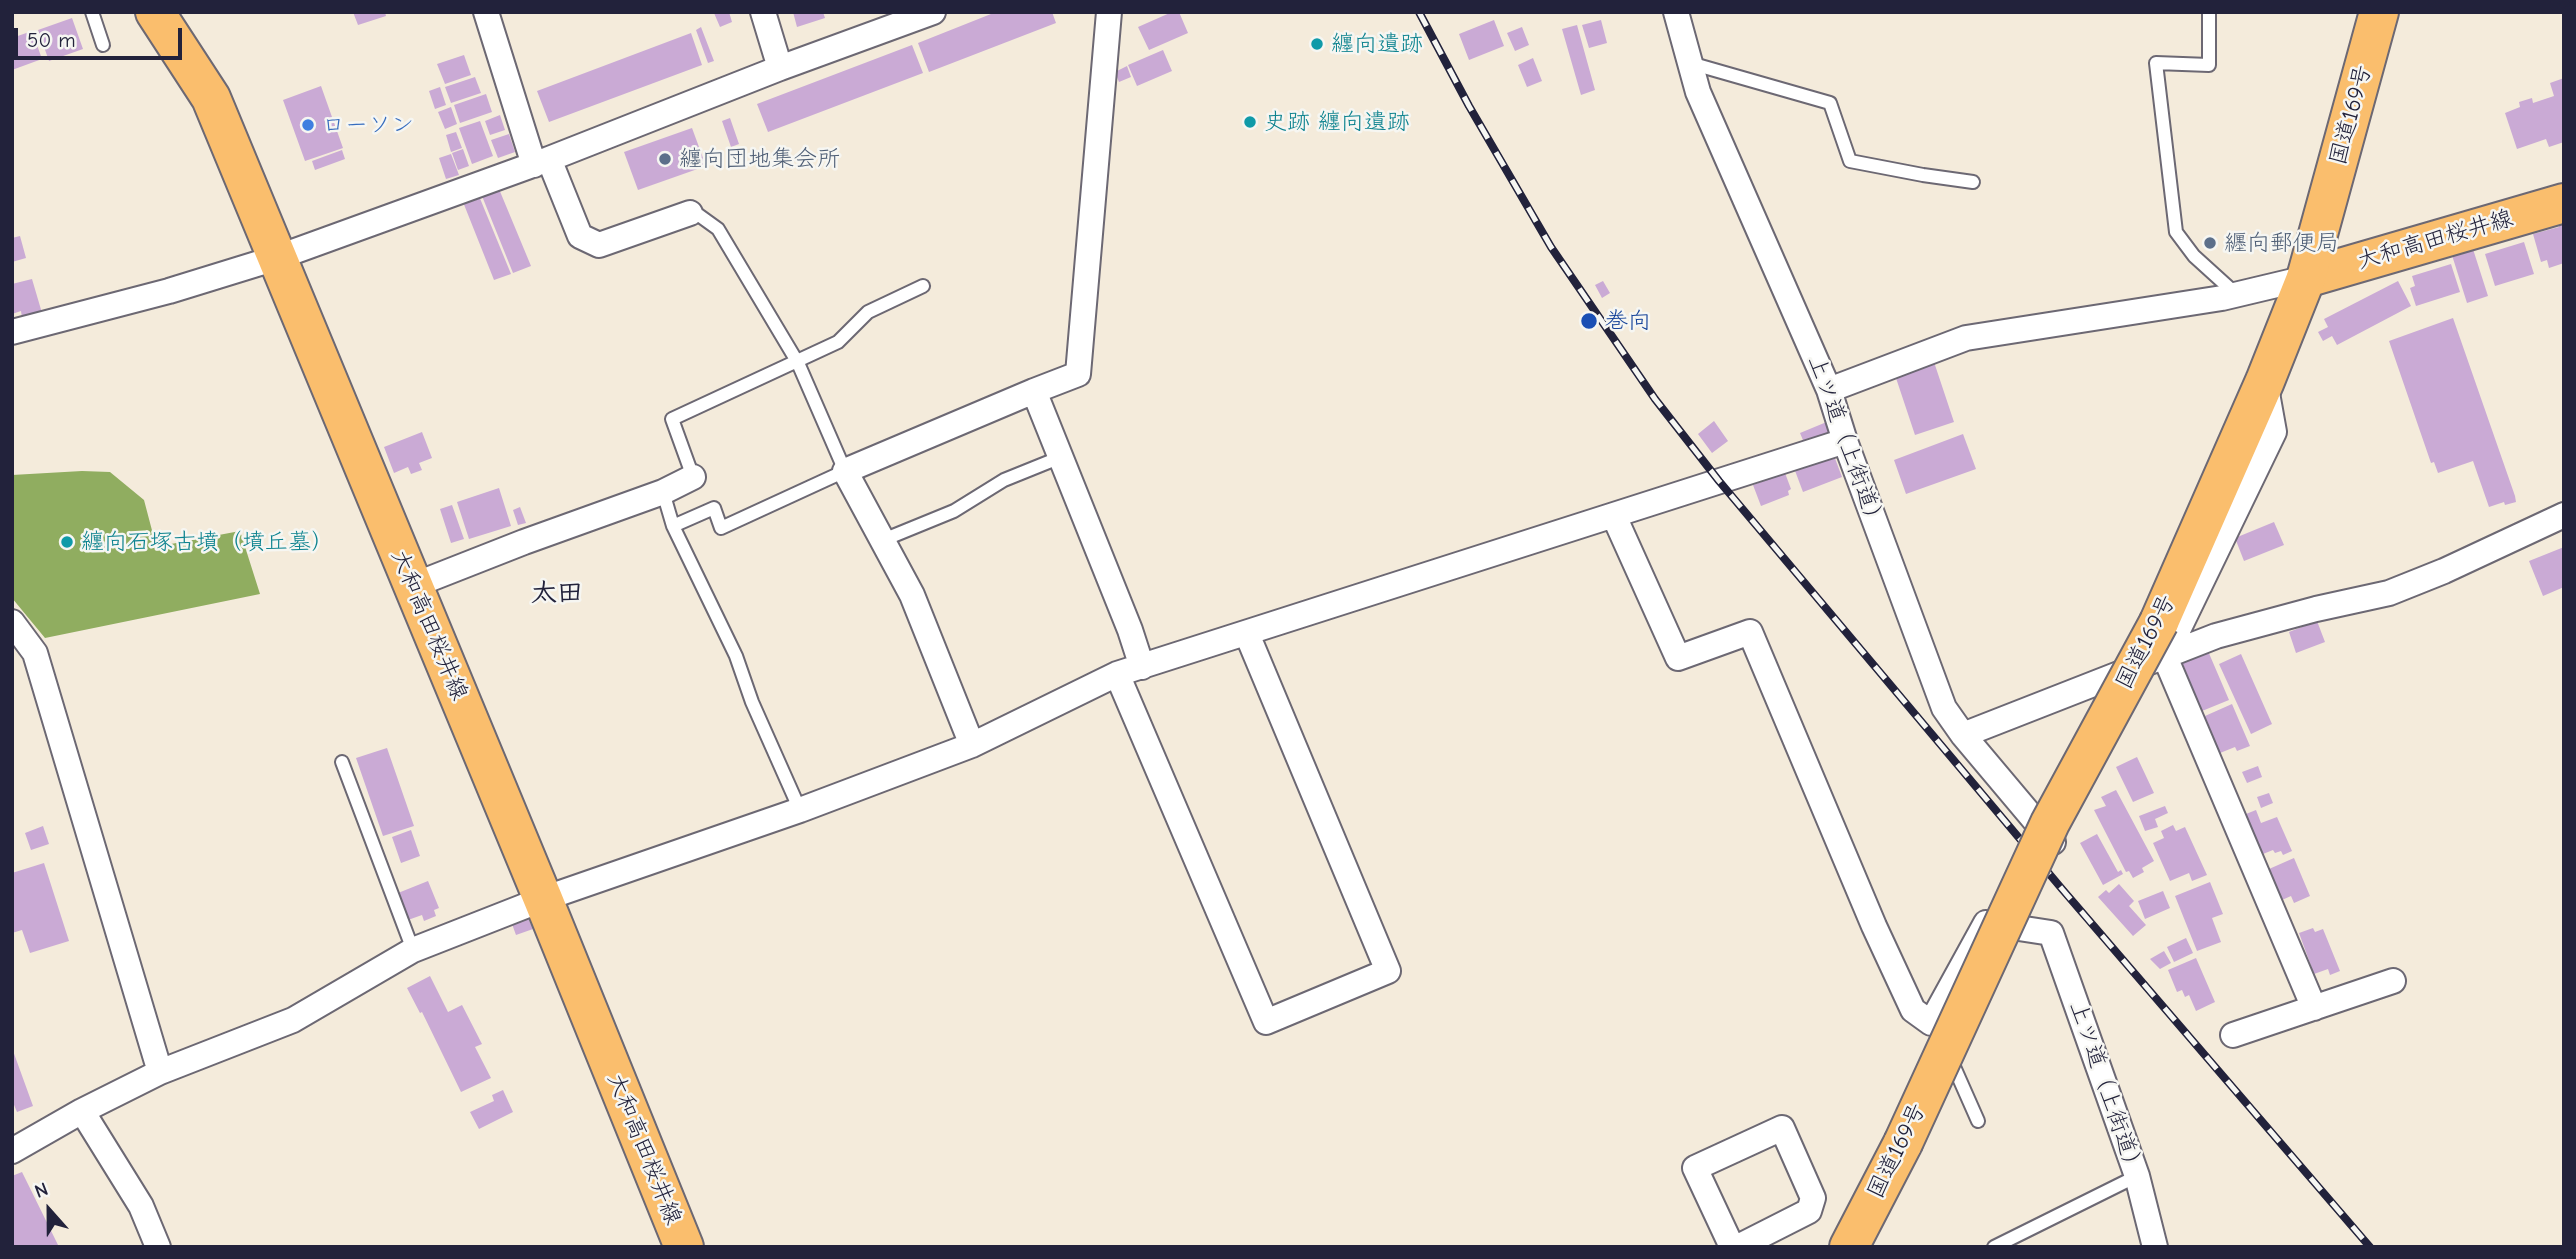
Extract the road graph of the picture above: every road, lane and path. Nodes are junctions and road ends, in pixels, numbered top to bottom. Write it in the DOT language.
graph roads {
  1 [pos="92,12"];
  2 [pos="155,12"];
  3 [pos="486,12"];
  4 [pos="763,12"];
  5 [pos="933,12"];
  6 [pos="1109,12"];
  7 [pos="1675,12"];
  8 [pos="2209,12"];
  9 [pos="2379,12"];
  10 [pos="103,45"];
  11 [pos="1690,63"];
  12 [pos="780,68"];
  13 [pos="541,162"];
  14 [pos="1973,182"];
  15 [pos="2564,203"];
  16 [pos="690,214"];
  17 [pos="276,258"];
  18 [pos="2306,278"];
  19 [pos="923,286"];
  20 [pos="2237,295"];
  21 [pos="12,332"];
  22 [pos="798,363"];
  23 [pos="1829,390"];
  24 [pos="1034,391"];
  25 [pos="1845,441"];
  26 [pos="1061,457"];
  27 [pos="845,471"];
  28 [pos="693,477"];
  29 [pos="663,492"];
  30 [pos="2564,515"];
  31 [pos="1614,516"];
  32 [pos="673,526"];
  33 [pos="883,540"];
  34 [pos="412,586"];
  35 [pos="12,622"];
  36 [pos="1247,634"];
  37 [pos="2162,640"];
  38 [pos="1142,667"];
  39 [pos="1117,674"];
  40 [pos="1963,736"];
  41 [pos="972,745"];
  42 [pos="342,762"];
  43 [pos="800,810"];
  44 [pos="2059,849"];
  45 [pos="543,899"];
  46 [pos="413,950"];
  47 [pos="2393,981"];
  48 [pos="2314,1008"];
  49 [pos="1931,1023"];
  50 [pos="2233,1035"];
  51 [pos="160,1072"];
  52 [pos="82,1111"];
  53 [pos="1978,1121"];
  54 [pos="12,1152"];
  55 [pos="2137,1176"];
  56 [pos="158,1247"];
  57 [pos="684,1247"];
  58 [pos="1732,1247"];
  59 [pos="1738,1247"];
  60 [pos="1849,1247"];
  61 [pos="1994,1247"];
  62 [pos="2155,1247"];
  1 -- 10 [label="lane"];
  2 -- 17 [label="main road, 大和高田桜井線"];
  3 -- 13 [label="street"];
  4 -- 12 [label="street"];
  5 -- 12 [label="street"];
  6 -- 24 [label="street"];
  7 -- 11 [label="street, 上ツ道（上街道）"];
  8 -- 20 [label="lane"];
  9 -- 18 [label="main road, 国道169号"];
  11 -- 14 [label="lane"];
  11 -- 23 [label="street, 上ツ道（上街道）"];
  12 -- 13 [label="street"];
  13 -- 16 [label="street"];
  13 -- 17 [label="street"];
  15 -- 18 [label="main road, 大和高田桜井線"];
  16 -- 22 [label="lane"];
  17 -- 21 [label="street"];
  17 -- 34 [label="main road, 大和高田桜井線"];
  18 -- 20 [label="street"];
  18 -- 37 [label="main road, 国道169号"];
  19 -- 22 [label="lane"];
  20 -- 23 [label="street"];
  22 -- 27 [label="lane"];
  22 -- 28 [label="lane"];
  23 -- 25 [label="street, 上ツ道（上街道）"];
  24 -- 26 [label="street"];
  24 -- 27 [label="street"];
  25 -- 31 [label="street"];
  25 -- 40 [label="street, 上ツ道（上街道）"];
  26 -- 33 [label="lane"];
  26 -- 38 [label="street"];
  27 -- 32 [label="lane"];
  27 -- 33 [label="street"];
  28 -- 29 [label="street"];
  29 -- 32 [label="lane"];
  29 -- 34 [label="street"];
  30 -- 37 [label="street"];
  31 -- 36 [label="street"];
  31 -- 49 [label="street"];
  32 -- 43 [label="lane"];
  33 -- 41 [label="street"];
  34 -- 45 [label="main road, 大和高田桜井線"];
  35 -- 51 [label="street"];
  36 -- 38 [label="street"];
  36 -- 39 [label="street"];
  37 -- 40 [label="street"];
  37 -- 48 [label="street"];
  37 -- 60 [label="main road, 国道169号, bridge"];
  38 -- 39 [label="street"];
  39 -- 41 [label="street"];
  40 -- 44 [label="street, 上ツ道（上街道）"];
  41 -- 43 [label="street"];
  42 -- 46 [label="lane"];
  43 -- 45 [label="street"];
  45 -- 46 [label="street"];
  45 -- 57 [label="main road, 大和高田桜井線"];
  46 -- 51 [label="street"];
  47 -- 48 [label="street"];
  48 -- 50 [label="street"];
  49 -- 53 [label="lane"];
  49 -- 55 [label="street, 上ツ道（上街道）"];
  51 -- 52 [label="street"];
  52 -- 54 [label="street"];
  52 -- 56 [label="street"];
  55 -- 61 [label="lane"];
  55 -- 62 [label="street, 上ツ道（上街道）"];
  58 -- 59 [label="street"];
}
